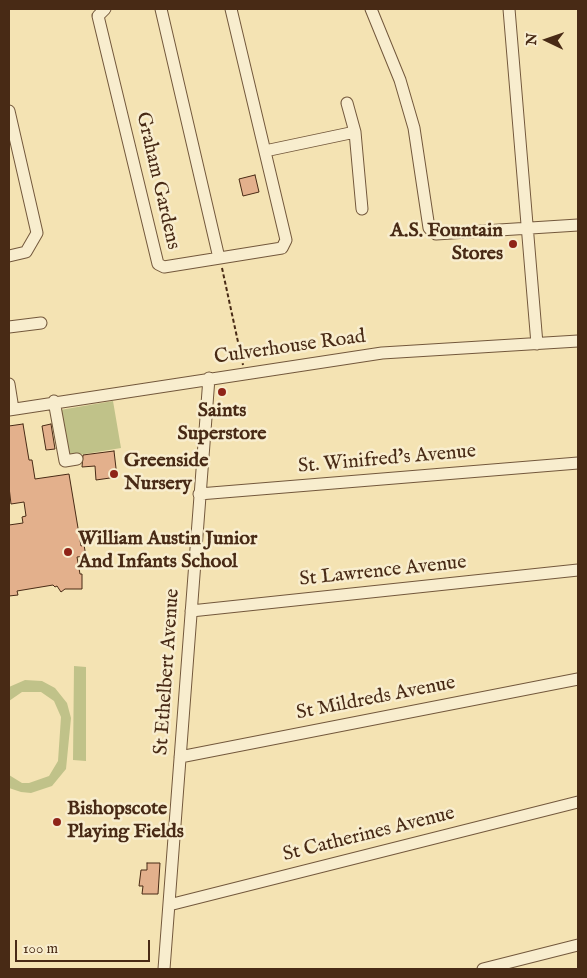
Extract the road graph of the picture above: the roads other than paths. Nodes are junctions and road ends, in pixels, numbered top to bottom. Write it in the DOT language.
graph roads {
  1 [pos="105,9"];
  2 [pos="161,9"];
  3 [pos="231,9"];
  4 [pos="371,9"];
  5 [pos="509,9"];
  6 [pos="347,102"];
  7 [pos="9,111"];
  8 [pos="355,132"];
  9 [pos="265,151"];
  10 [pos="362,208"];
  11 [pos="578,225"];
  12 [pos="528,229"];
  13 [pos="9,256"];
  14 [pos="219,258"];
  15 [pos="41,323"];
  16 [pos="9,327"];
  17 [pos="578,341"];
  18 [pos="537,344"];
  19 [pos="208,378"];
  20 [pos="9,384"];
  21 [pos="54,401"];
  22 [pos="11,409"];
  23 [pos="76,459"];
  24 [pos="578,462"];
  25 [pos="200,494"];
  26 [pos="578,570"];
  27 [pos="191,611"];
  28 [pos="578,679"];
  29 [pos="180,757"];
  30 [pos="578,802"];
  31 [pos="169,905"];
  32 [pos="578,945"];
  33 [pos="164,969"];
  34 [pos="483,969"];
  1 -- 14 [label="street, Graham Gardens"];
  2 -- 14 [label="street"];
  3 -- 9 [label="street, Graham Gardens"];
  4 -- 12 [label="street"];
  5 -- 12 [label="street"];
  6 -- 8 [label="street"];
  7 -- 13 [label="street"];
  8 -- 9 [label="street"];
  8 -- 10 [label="street"];
  9 -- 14 [label="street, Graham Gardens"];
  11 -- 12 [label="street"];
  12 -- 18 [label="street"];
  15 -- 16 [label="street"];
  17 -- 18 [label="street, Culverhouse Road"];
  18 -- 19 [label="street, Culverhouse Road"];
  19 -- 21 [label="street, Culverhouse Road"];
  19 -- 25 [label="street, St Ethelbert Avenue"];
  20 -- 22 [label="street"];
  21 -- 22 [label="street, Culverhouse Road"];
  21 -- 23 [label="street"];
  24 -- 25 [label="street, St. Winifred's Avenue"];
  25 -- 27 [label="street, St Ethelbert Avenue"];
  26 -- 27 [label="street, St Lawrence Avenue"];
  27 -- 29 [label="street, St Ethelbert Avenue"];
  28 -- 29 [label="street, St Mildreds Avenue"];
  29 -- 31 [label="street, St Ethelbert Avenue"];
  30 -- 31 [label="street, St Catherines Avenue"];
  31 -- 33 [label="street, St Ethelbert Avenue"];
  32 -- 34 [label="street"];
}
